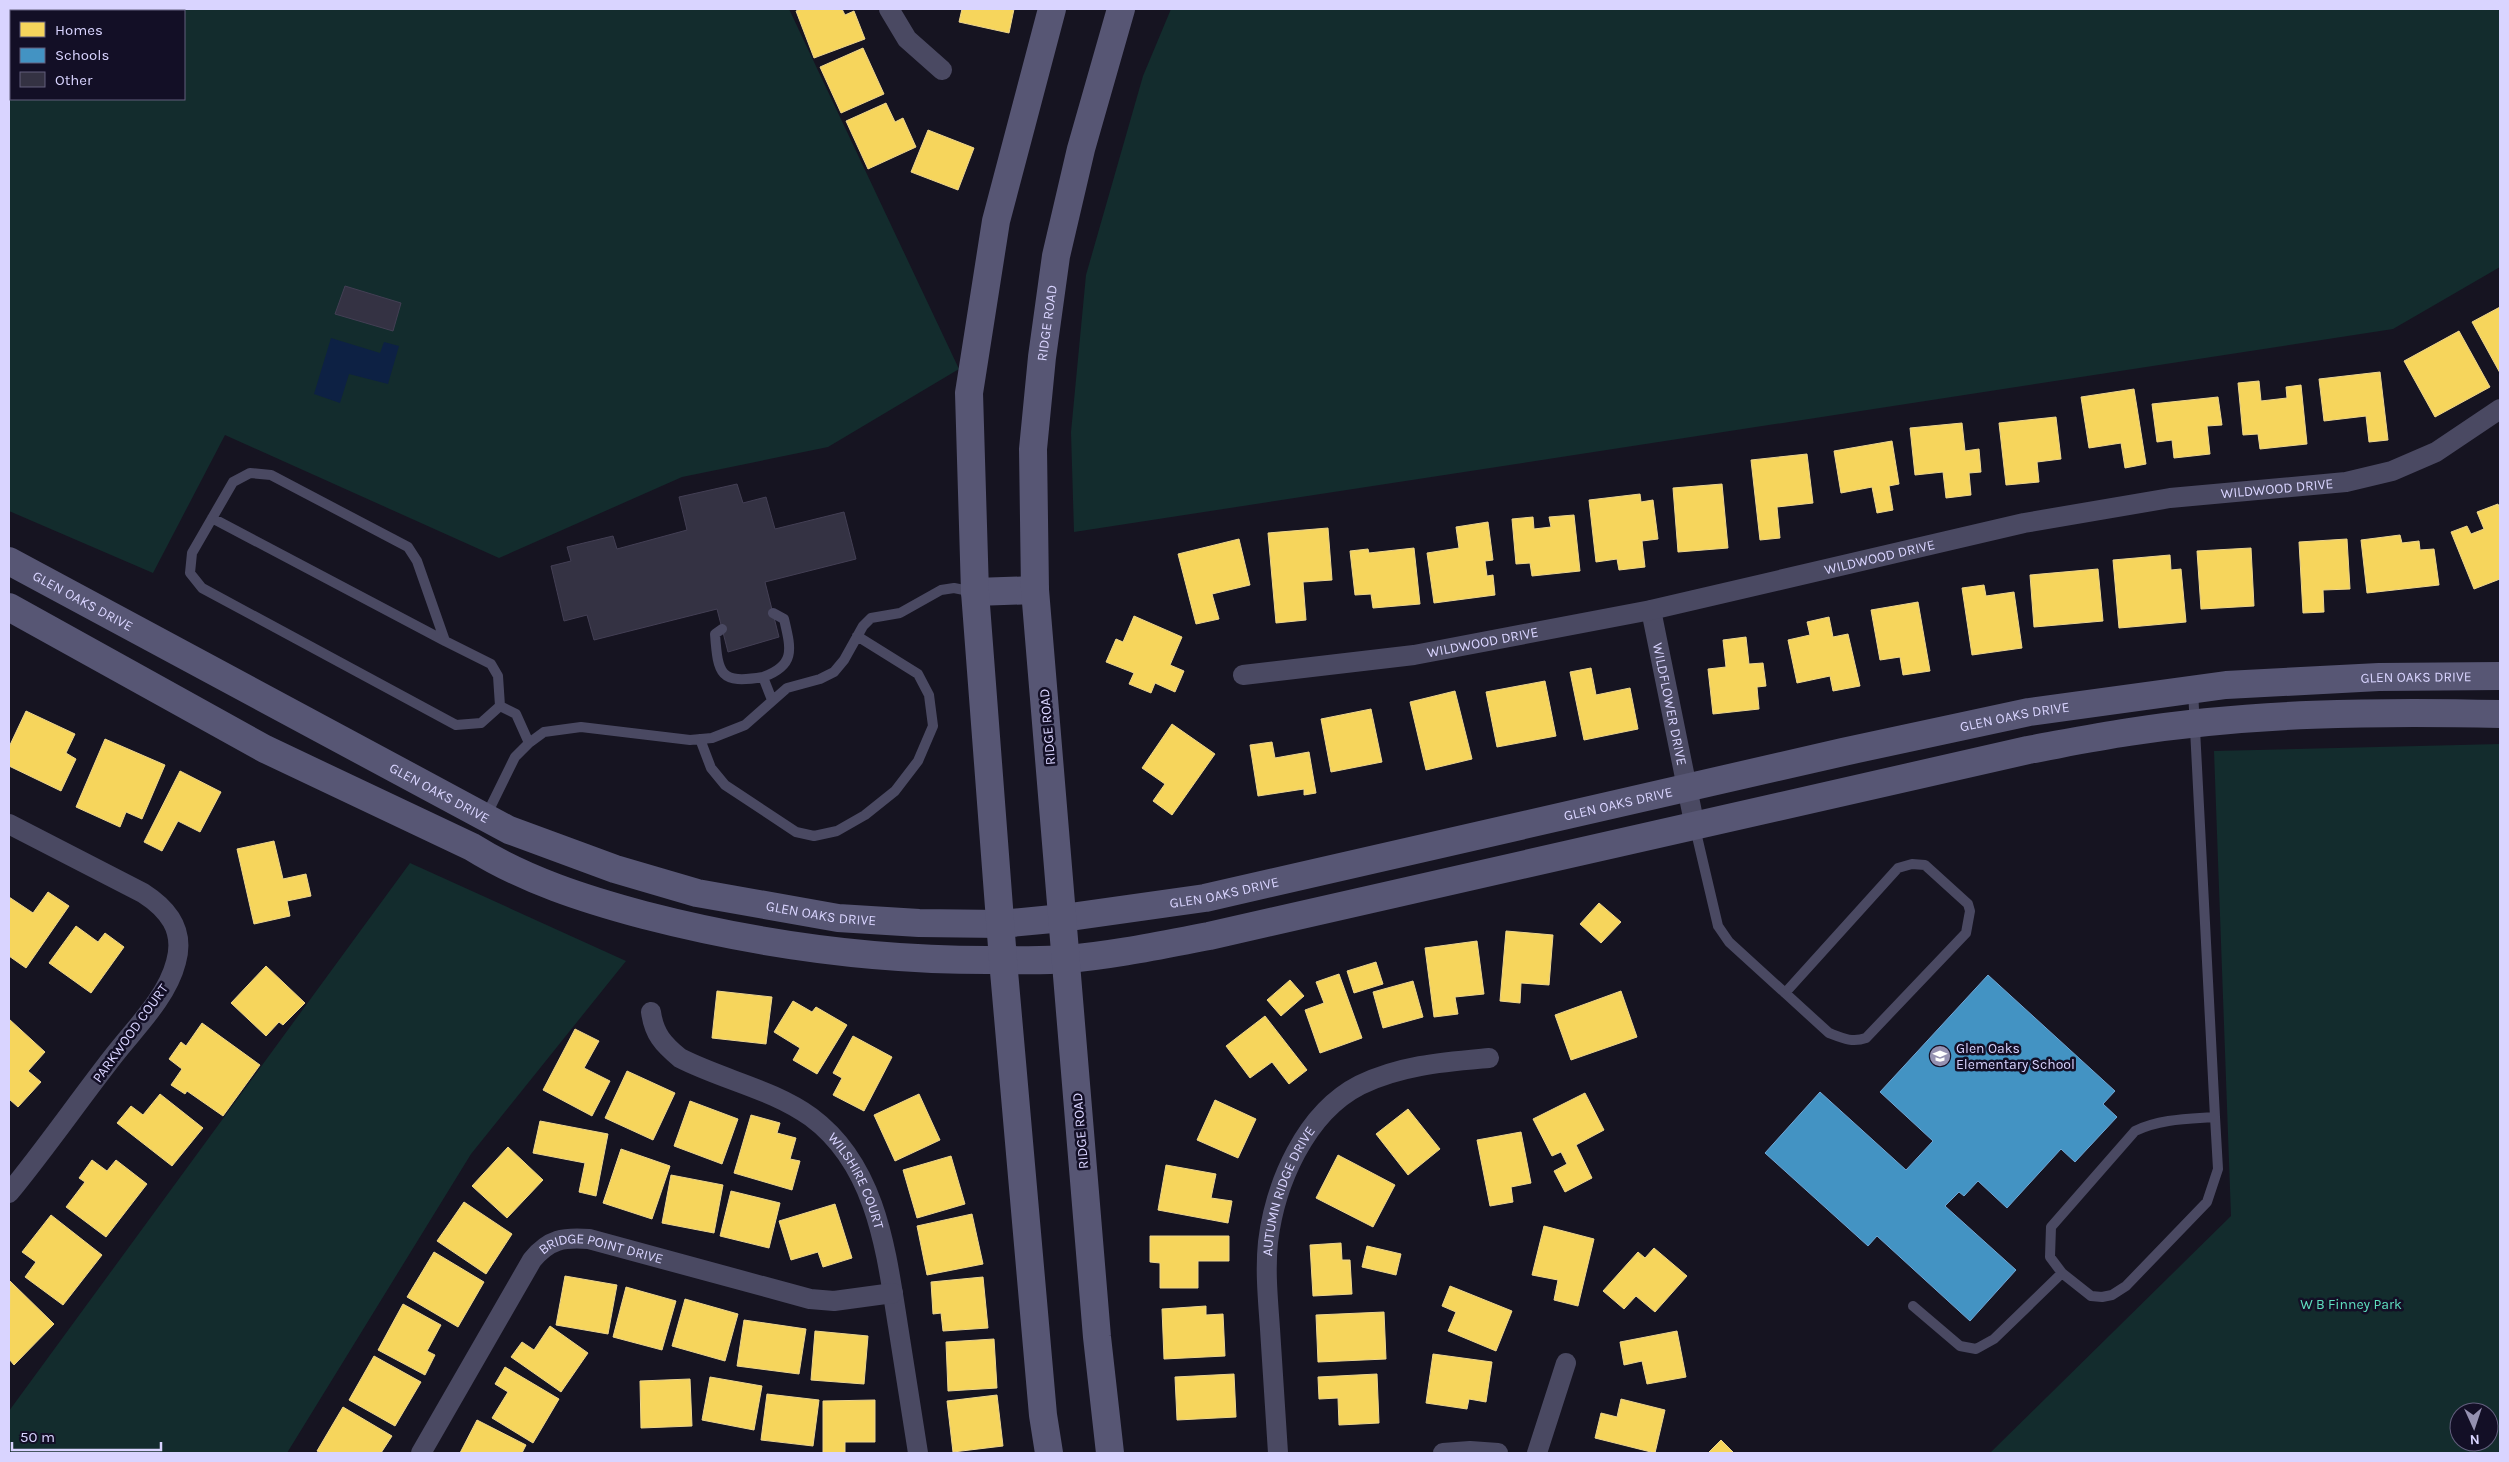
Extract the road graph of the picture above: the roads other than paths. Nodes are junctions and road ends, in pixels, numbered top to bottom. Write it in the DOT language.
graph roads {
  1 [pos="889,9"];
  2 [pos="1052,9"];
  3 [pos="1121,9"];
  4 [pos="942,70"];
  5 [pos="2500,410"];
  6 [pos="212,518"];
  7 [pos="9,562"];
  8 [pos="1035,590"];
  9 [pos="975,592"];
  10 [pos="9,607"];
  11 [pos="1651,610"];
  12 [pos="773,613"];
  13 [pos="722,629"];
  14 [pos="857,636"];
  15 [pos="445,642"];
  16 [pos="1244,675"];
  17 [pos="763,676"];
  18 [pos="2500,676"];
  19 [pos="2193,689"];
  20 [pos="772,700"];
  21 [pos="500,706"];
  22 [pos="2500,714"];
  23 [pos="2196,724"];
  24 [pos="700,739"];
  25 [pos="529,743"];
  26 [pos="1686,788"];
  27 [pos="485,818"];
  28 [pos="9,824"];
  29 [pos="1695,827"];
  30 [pos="472,847"];
  31 [pos="1063,918"];
  32 [pos="1001,924"];
  33 [pos="1065,959"];
  34 [pos="1003,960"];
  35 [pos="1785,993"];
  36 [pos="650,1012"];
  37 [pos="1489,1058"];
  38 [pos="2215,1117"];
  39 [pos="9,1193"];
  40 [pos="2062,1273"];
  41 [pos="892,1293"];
  42 [pos="1912,1306"];
  43 [pos="1566,1363"];
  44 [pos="421,1453"];
  45 [pos="918,1453"];
  46 [pos="1049,1453"];
  47 [pos="1110,1453"];
  48 [pos="1278,1453"];
  49 [pos="1443,1453"];
  50 [pos="1498,1453"];
  51 [pos="1537,1453"];
  1 -- 4 [label="street"];
  2 -- 9 [label="street"];
  3 -- 8 [label="street, RIDGE ROAD"];
  5 -- 11 [label="street, WILDWOOD DRIVE"];
  6 -- 15 [label="lane"];
  6 -- 15 [label="lane"];
  6 -- 21 [label="lane"];
  7 -- 27 [label="street, GLEN OAKS DRIVE"];
  8 -- 9 [label="street"];
  8 -- 31 [label="street, RIDGE ROAD"];
  9 -- 14 [label="lane"];
  9 -- 32 [label="street"];
  10 -- 30 [label="street"];
  11 -- 16 [label="street, WILDWOOD DRIVE"];
  11 -- 26 [label="street, WILDFLOWER DRIVE"];
  12 -- 17 [label="lane"];
  13 -- 17 [label="lane"];
  14 -- 20 [label="lane"];
  14 -- 24 [label="lane"];
  15 -- 21 [label="lane"];
  17 -- 20 [label="lane"];
  18 -- 19 [label="street, GLEN OAKS DRIVE"];
  19 -- 23 [label="lane"];
  19 -- 26 [label="street, GLEN OAKS DRIVE"];
  20 -- 24 [label="lane"];
  21 -- 25 [label="lane"];
  22 -- 23 [label="street"];
  23 -- 29 [label="street"];
  23 -- 38 [label="lane"];
  24 -- 25 [label="lane"];
  25 -- 27 [label="lane"];
  26 -- 29 [label="street, WILDFLOWER DRIVE"];
  26 -- 31 [label="street, GLEN OAKS DRIVE"];
  27 -- 30 [label="street"];
  27 -- 32 [label="street, GLEN OAKS DRIVE"];
  28 -- 39 [label="street, PARKWOOD COURT"];
  29 -- 33 [label="street"];
  29 -- 35 [label="lane"];
  30 -- 34 [label="street"];
  31 -- 32 [label="street, GLEN OAKS DRIVE"];
  31 -- 33 [label="street, RIDGE ROAD"];
  32 -- 34 [label="street"];
  33 -- 34 [label="street"];
  33 -- 47 [label="street, RIDGE ROAD"];
  34 -- 46 [label="street"];
  35 -- 35 [label="lane"];
  36 -- 41 [label="street, WILSHIRE COURT"];
  37 -- 48 [label="street, AUTUMN RIDGE DRIVE"];
  38 -- 40 [label="lane"];
  38 -- 40 [label="lane"];
  40 -- 42 [label="lane"];
  41 -- 44 [label="street, BRIDGE POINT DRIVE"];
  41 -- 45 [label="street, WILSHIRE COURT"];
  43 -- 51 [label="street"];
  49 -- 50 [label="street"];
}
